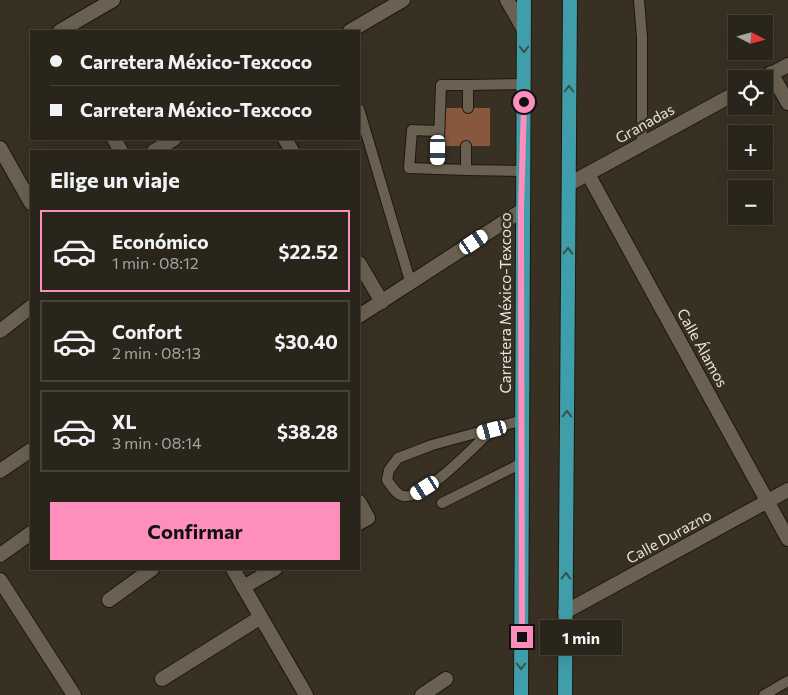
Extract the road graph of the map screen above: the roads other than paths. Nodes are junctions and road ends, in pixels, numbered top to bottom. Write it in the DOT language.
graph roads {
  1 [pos="113,0"];
  2 [pos="403,0"];
  3 [pos="507,0"];
  4 [pos="524,0"];
  5 [pos="570,0"];
  6 [pos="639,0"];
  7 [pos="523,28"];
  8 [pos="62,30"];
  9 [pos="352,30"];
  10 [pos="788,65"];
  11 [pos="773,73"];
  12 [pos="524,84"];
  13 [pos="773,84"];
  14 [pos="468,85"];
  15 [pos="728,97"];
  16 [pos="788,103"];
  17 [pos="468,108"];
  18 [pos="360,111"];
  19 [pos="438,131"];
  20 [pos="172,140"];
  21 [pos="642,145"];
  22 [pos="466,146"];
  23 [pos="156,150"];
  24 [pos="2,157"];
  25 [pos="438,169"];
  26 [pos="466,170"];
  27 [pos="523,171"];
  28 [pos="588,174"];
  29 [pos="569,184"];
  30 [pos="30,201"];
  31 [pos="521,211"];
  32 [pos="360,265"];
  33 [pos="412,284"];
  34 [pos="382,302"];
  35 [pos="30,308"];
  36 [pos="360,315"];
  37 [pos="0,331"];
  38 [pos="523,420"];
  39 [pos="492,430"];
  40 [pos="30,451"];
  41 [pos="522,463"];
  42 [pos="0,471"];
  43 [pos="788,490"];
  44 [pos="768,501"];
  45 [pos="442,503"];
  46 [pos="360,506"];
  47 [pos="363,520"];
  48 [pos="30,534"];
  49 [pos="788,538"];
  50 [pos="0,555"];
  51 [pos="151,570"];
  52 [pos="234,570"];
  53 [pos="273,570"];
  54 [pos="0,580"];
  55 [pos="243,587"];
  56 [pos="109,600"];
  57 [pos="565,612"];
  58 [pos="261,617"];
  59 [pos="162,678"];
  60 [pos="446,680"];
  61 [pos="788,681"];
  62 [pos="301,693"];
  63 [pos="74,695"];
  64 [pos="422,695"];
  65 [pos="521,695"];
  66 [pos="565,695"];
  67 [pos="764,695"];
  1 -- 8 [label="street"];
  2 -- 9 [label="street"];
  3 -- 7 [label="street"];
  4 -- 7 [label="highway, Carretera México-Texcoco"];
  29 -- 5 [label="highway, one-way"];
  6 -- 21 [label="lane"];
  7 -- 12 [label="highway, Carretera México-Texcoco, one-way"];
  10 -- 11 [label="street"];
  12 -- 14 [label="lane"];
  12 -- 27 [label="highway, Carretera México-Texcoco"];
  13 -- 16 [label="street"];
  14 -- 17 [label="lane"];
  14 -- 19 [label="lane"];
  15 -- 21 [label="street, Granadas"];
  18 -- 33 [label="lane"];
  19 -- 25 [label="lane"];
  19 -- 25 [label="lane"];
  20 -- 23 [label="street"];
  21 -- 28 [label="street, Granadas"];
  22 -- 26 [label="lane"];
  24 -- 30 [label="street"];
  25 -- 26 [label="lane"];
  26 -- 27 [label="lane"];
  27 -- 31 [label="highway, Carretera México-Texcoco"];
  28 -- 29 [label="street, Granadas"];
  28 -- 44 [label="street, Calle Álamos"];
  57 -- 29 [label="highway, one-way"];
  31 -- 33 [label="street"];
  31 -- 38 [label="highway, Carretera México-Texcoco"];
  32 -- 34 [label="street"];
  33 -- 34 [label="street"];
  34 -- 36 [label="street"];
  35 -- 37 [label="street"];
  38 -- 39 [label="lane"];
  38 -- 41 [label="highway, Carretera México-Texcoco"];
  39 -- 39 [label="lane"];
  40 -- 42 [label="street"];
  41 -- 45 [label="lane"];
  41 -- 65 [label="highway, Carretera México-Texcoco, one-way"];
  43 -- 44 [label="street, Calle Durazno"];
  44 -- 49 [label="street, Calle Álamos"];
  44 -- 57 [label="street, Calle Durazno"];
  46 -- 47 [label="street"];
  48 -- 50 [label="street"];
  51 -- 56 [label="street"];
  52 -- 55 [label="street"];
  53 -- 55 [label="street"];
  54 -- 63 [label="street"];
  55 -- 58 [label="street"];
  57 -- 66 [label="highway"];
  58 -- 59 [label="street"];
  58 -- 62 [label="street"];
  60 -- 64 [label="street"];
  61 -- 67 [label="lane"];
}
